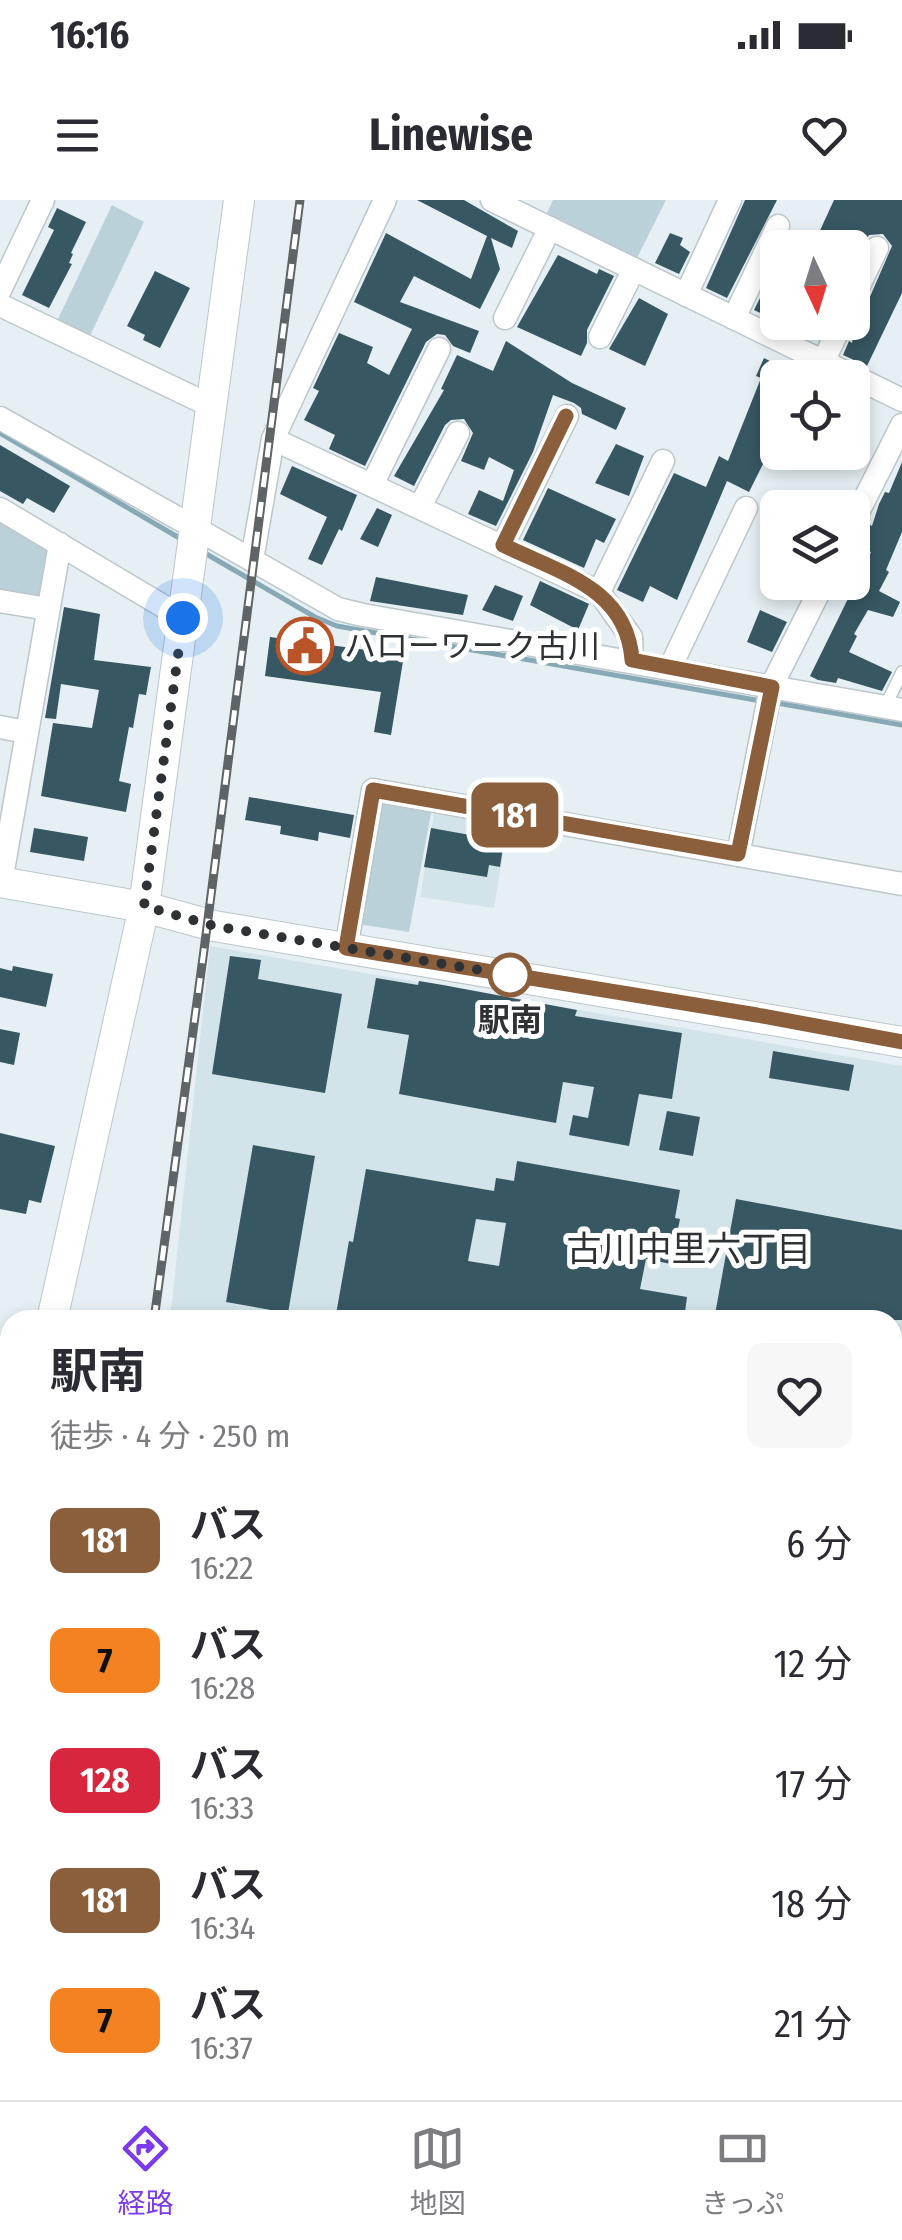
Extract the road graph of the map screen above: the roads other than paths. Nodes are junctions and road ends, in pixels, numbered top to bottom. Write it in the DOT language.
graph roads {
  1 [pos="43,200"];
  2 [pos="239,200"];
  3 [pos="385,200"];
  4 [pos="492,200"];
  5 [pos="730,200"];
  6 [pos="778,226"];
  7 [pos="550,228"];
  8 [pos="877,248"];
  9 [pos="870,263"];
  10 [pos="634,269"];
  11 [pos="0,290"];
  12 [pos="686,295"];
  13 [pos="0,305"];
  14 [pos="505,318"];
  15 [pos="734,318"];
  16 [pos="600,337"];
  17 [pos="439,349"];
  18 [pos="819,360"];
  19 [pos="870,385"];
  20 [pos="902,400"];
  21 [pos="211,406"];
  22 [pos="566,416"];
  23 [pos="0,418"];
  24 [pos="902,425"];
  25 [pos="458,434"];
  26 [pos="272,439"];
  27 [pos="662,461"];
  28 [pos="372,484"];
  29 [pos="869,490"];
  30 [pos="420,506"];
  31 [pos="0,508"];
  32 [pos="746,508"];
  33 [pos="193,540"];
  34 [pos="60,544"];
  35 [pos="503,545"];
  36 [pos="252,560"];
  37 [pos="600,592"];
  38 [pos="815,600"];
  39 [pos="0,601"];
  40 [pos="48,610"];
  41 [pos="183,618"];
  42 [pos="632,660"];
  43 [pos="670,668"];
  44 [pos="902,672"];
  45 [pos="769,696"];
  46 [pos="893,708"];
  47 [pos="0,727"];
  48 [pos="26,732"];
  49 [pos="738,854"];
  50 [pos="1,882"];
  51 [pos="902,884"];
  52 [pos="144,906"];
  53 [pos="346,948"];
  54 [pos="902,1042"];
  55 [pos="54,1310"];
  1 -- 11 [label="street"];
  2 -- 21 [label="street"];
  3 -- 26 [label="street"];
  4 -- 7 [label="street"];
  5 -- 12 [label="street"];
  6 -- 15 [label="street"];
  7 -- 10 [label="street"];
  7 -- 14 [label="street"];
  8 -- 9 [label="street"];
  10 -- 12 [label="street"];
  10 -- 16 [label="street"];
  12 -- 15 [label="street"];
  13 -- 21 [label="street"];
  15 -- 18 [label="street"];
  17 -- 28 [label="street"];
  19 -- 20 [label="street"];
  21 -- 33 [label="street"];
  22 -- 35 [label="street"];
  23 -- 33 [label="street"];
  24 -- 29 [label="street"];
  25 -- 30 [label="street"];
  26 -- 28 [label="street"];
  26 -- 36 [label="street"];
  27 -- 37 [label="street"];
  28 -- 30 [label="street"];
  30 -- 35 [label="street"];
  31 -- 34 [label="street"];
  32 -- 43 [label="street"];
  33 -- 36 [label="street"];
  33 -- 41 [label="street"];
  34 -- 40 [label="street"];
  34 -- 41 [label="street"];
  35 -- 37 [label="street"];
  36 -- 42 [label="street"];
  37 -- 42 [label="street"];
  38 -- 45 [label="street"];
  39 -- 40 [label="street"];
  40 -- 48 [label="street"];
  41 -- 52 [label="street"];
  42 -- 43 [label="street"];
  43 -- 45 [label="street"];
  44 -- 46 [label="lane"];
  45 -- 46 [label="street"];
  45 -- 49 [label="street"];
  47 -- 48 [label="street"];
  48 -- 50 [label="street"];
  49 -- 51 [label="street"];
  49 -- 53 [label="street"];
  50 -- 52 [label="street"];
  52 -- 53 [label="street"];
  52 -- 55 [label="street"];
  53 -- 54 [label="street"];
}
